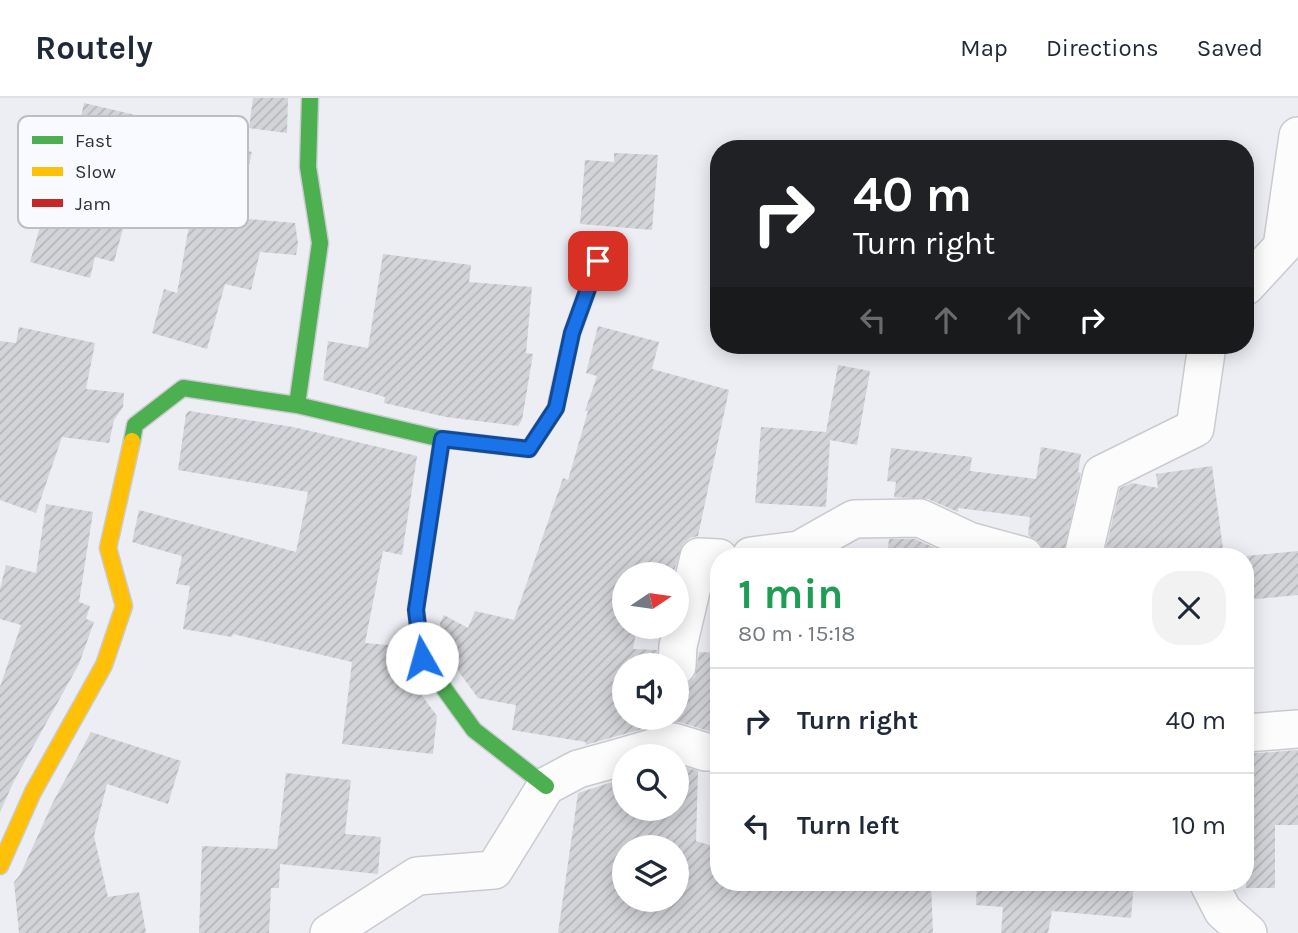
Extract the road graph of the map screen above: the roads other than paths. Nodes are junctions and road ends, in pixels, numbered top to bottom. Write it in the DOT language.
graph roads {
  1 [pos="310,98"];
  2 [pos="1298,136"];
  3 [pos="598,261"];
  4 [pos="1254,277"];
  5 [pos="1206,354"];
  6 [pos="297,405"];
  7 [pos="442,439"];
  8 [pos="803,548"];
  9 [pos="995,548"];
  10 [pos="1085,548"];
  11 [pos="710,558"];
  12 [pos="678,653"];
  13 [pos="1298,729"];
  14 [pos="673,730"];
  15 [pos="1254,732"];
  16 [pos="647,744"];
  17 [pos="710,752"];
  18 [pos="612,760"];
  19 [pos="546,786"];
  20 [pos="0,866"];
  21 [pos="1213,891"];
  22 [pos="329,933"];
  23 [pos="1248,933"];
  1 -- 6 [label="street"];
  2 -- 4 [label="street"];
  3 -- 7 [label="street"];
  5 -- 10 [label="street"];
  6 -- 7 [label="street"];
  6 -- 20 [label="street"];
  7 -- 19 [label="street"];
  8 -- 9 [label="street"];
  11 -- 12 [label="street"];
  13 -- 15 [label="street"];
  14 -- 16 [label="street"];
  14 -- 17 [label="street"];
  18 -- 19 [label="street"];
  19 -- 22 [label="street"];
  21 -- 23 [label="street"];
}
